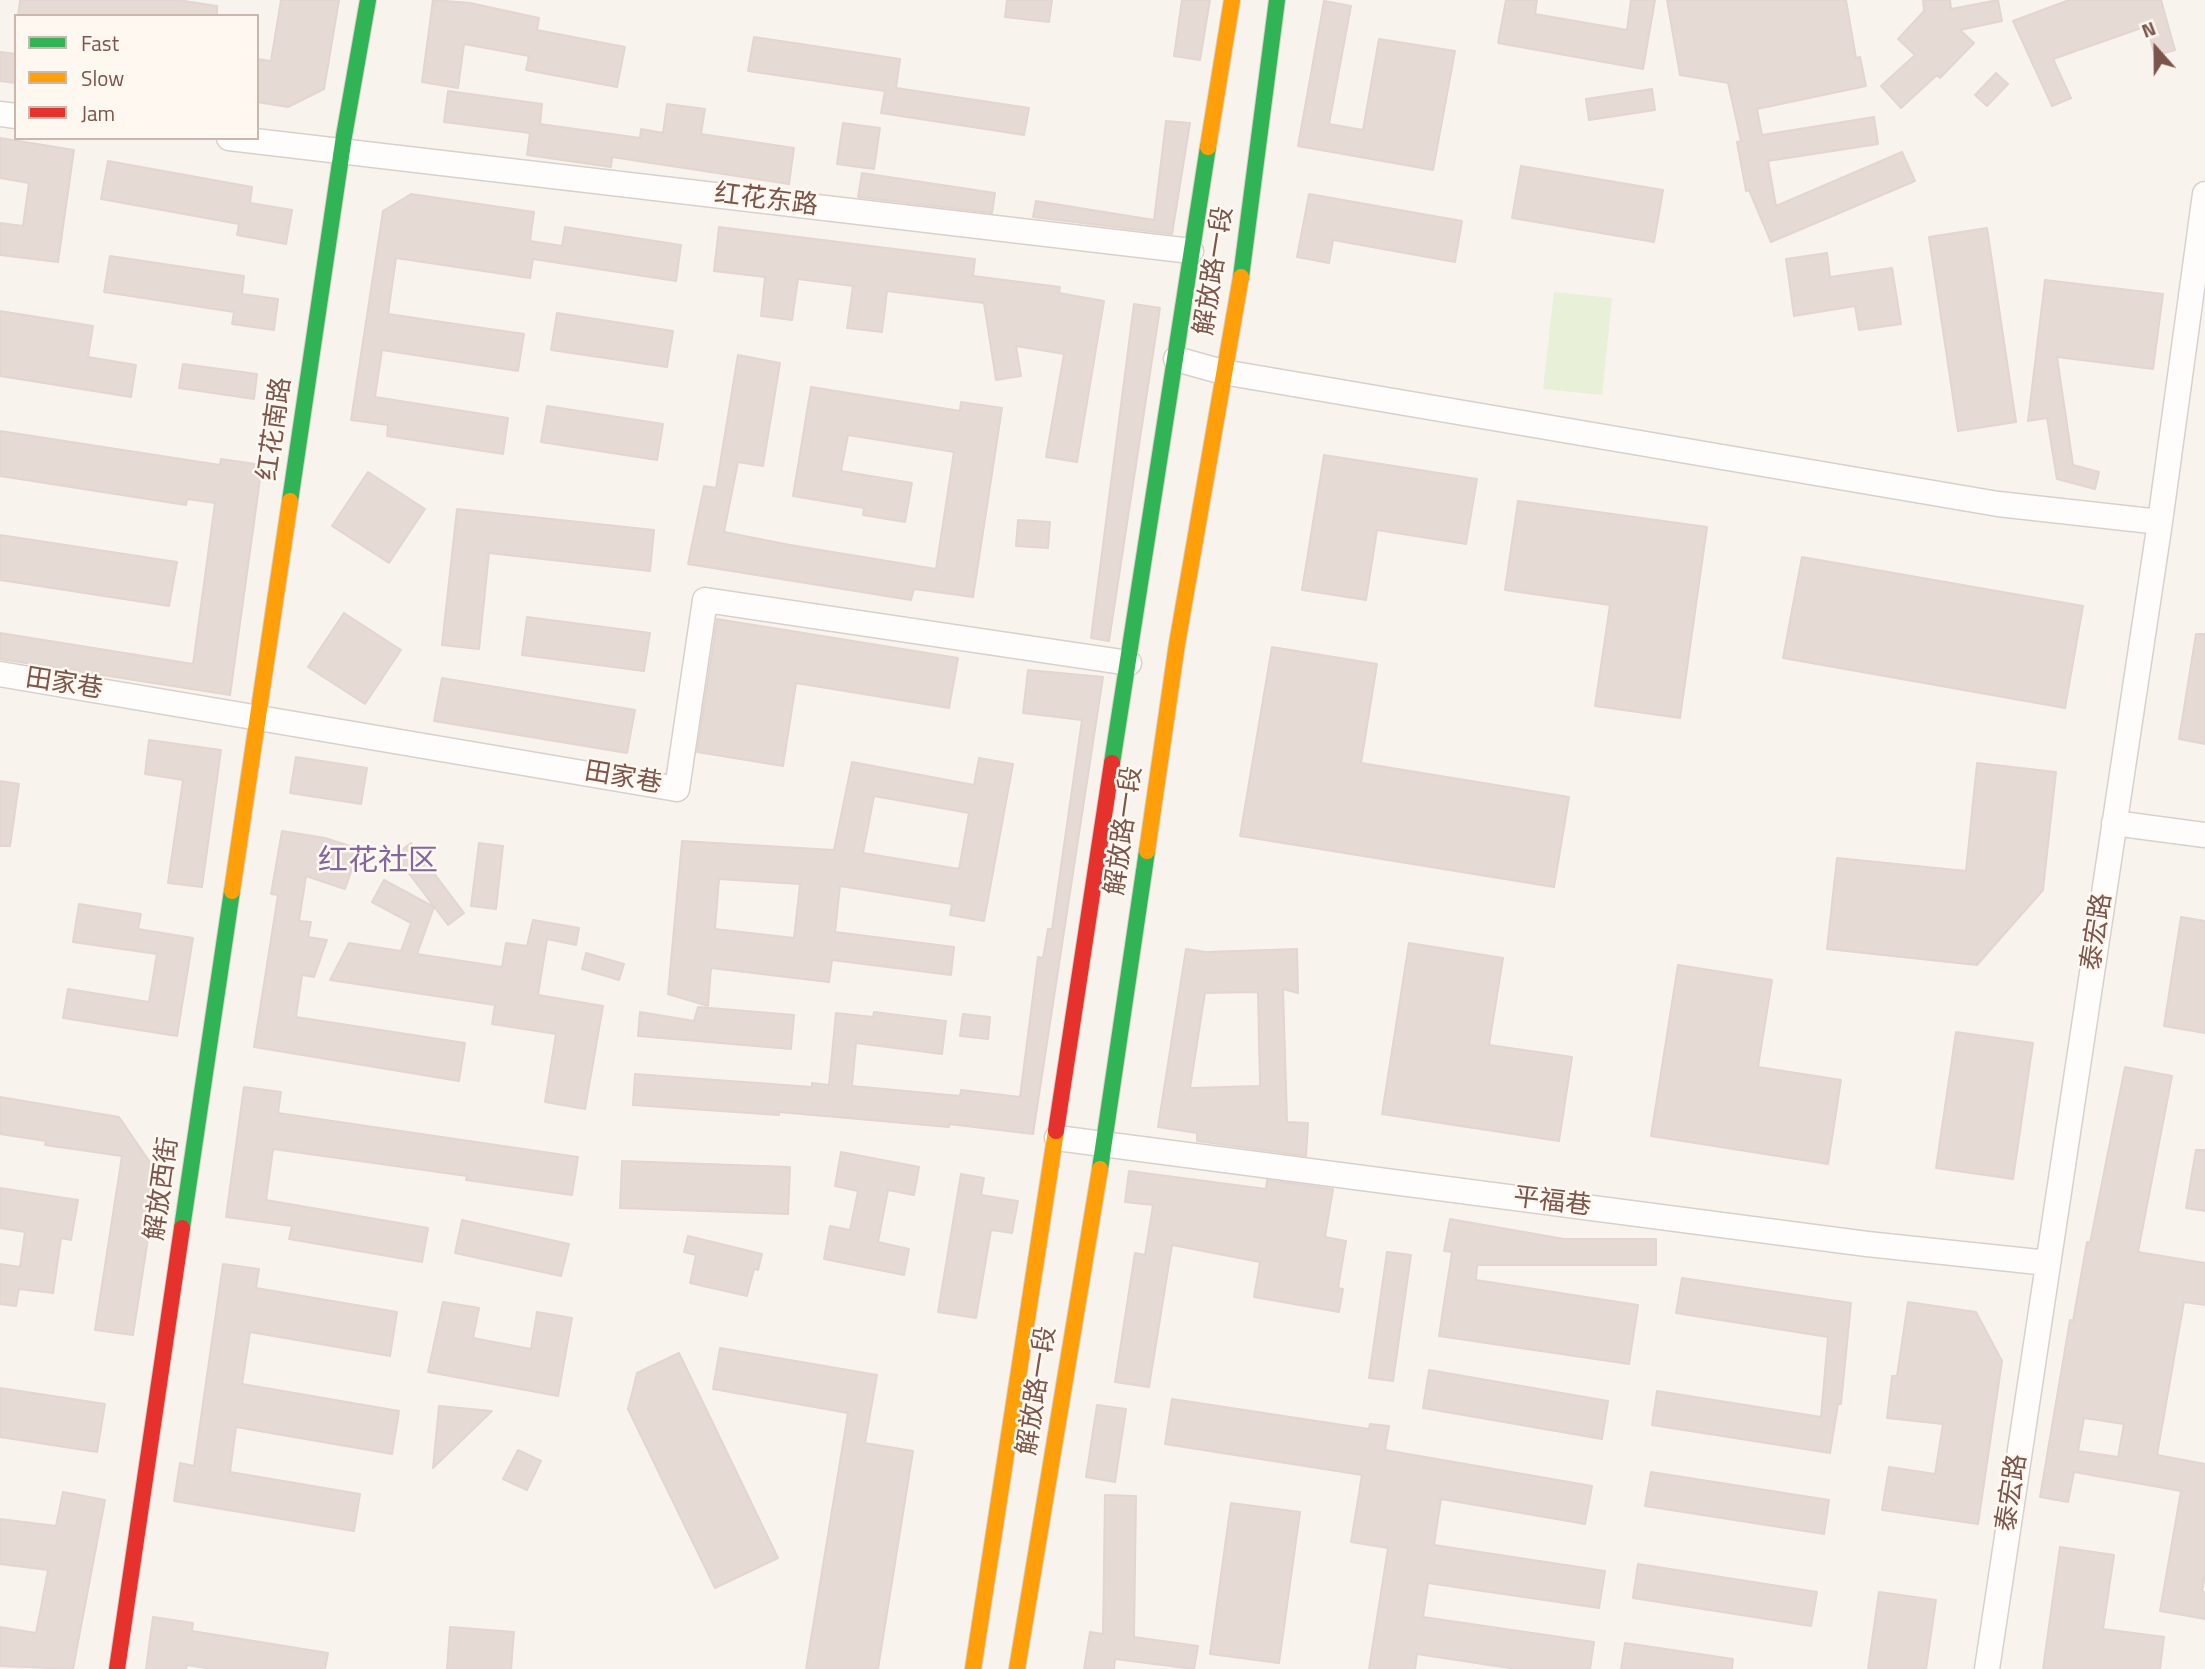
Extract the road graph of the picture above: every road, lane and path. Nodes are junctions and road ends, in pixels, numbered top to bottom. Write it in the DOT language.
graph roads {
  1 [pos="368,0"];
  2 [pos="1232,0"];
  3 [pos="1277,0"];
  4 [pos="248,140"];
  5 [pos="342,150"];
  6 [pos="2205,194"];
  7 [pos="1191,251"];
  8 [pos="1176,359"];
  9 [pos="1223,372"];
  10 [pos="2160,522"];
  11 [pos="1129,663"];
  12 [pos="0,674"];
  13 [pos="258,716"];
  14 [pos="2114,822"];
  15 [pos="2205,835"];
  16 [pos="1057,1138"];
  17 [pos="1104,1144"];
  18 [pos="2048,1264"];
  19 [pos="117,1669"];
  20 [pos="973,1669"];
  21 [pos="1017,1669"];
  22 [pos="1987,1669"];
  1 -- 5 [label="main road, 红花南路"];
  2 -- 7 [label="main road, 解放路一段"];
  3 -- 9 [label="main road, 解放路一段"];
  4 -- 5 [label="street, 红花东路"];
  5 -- 7 [label="street, 红花东路"];
  5 -- 13 [label="main road, 红花南路"];
  6 -- 10 [label="street, 泰宏路"];
  7 -- 8 [label="main road, 解放路一段"];
  8 -- 9 [label="street"];
  8 -- 11 [label="main road, 解放路一段"];
  9 -- 10 [label="street"];
  9 -- 17 [label="main road, 解放路一段"];
  10 -- 14 [label="street, 泰宏路"];
  11 -- 13 [label="street, 田家巷"];
  11 -- 16 [label="main road, 解放路一段"];
  12 -- 13 [label="street, 田家巷"];
  13 -- 19 [label="main road, 解放西街"];
  14 -- 15 [label="street"];
  14 -- 18 [label="street, 泰宏路"];
  16 -- 17 [label="street, 平福巷"];
  16 -- 20 [label="main road, 解放路一段"];
  17 -- 18 [label="street, 平福巷"];
  17 -- 21 [label="main road, 解放路一段"];
  18 -- 22 [label="street, 泰宏路"];
}
